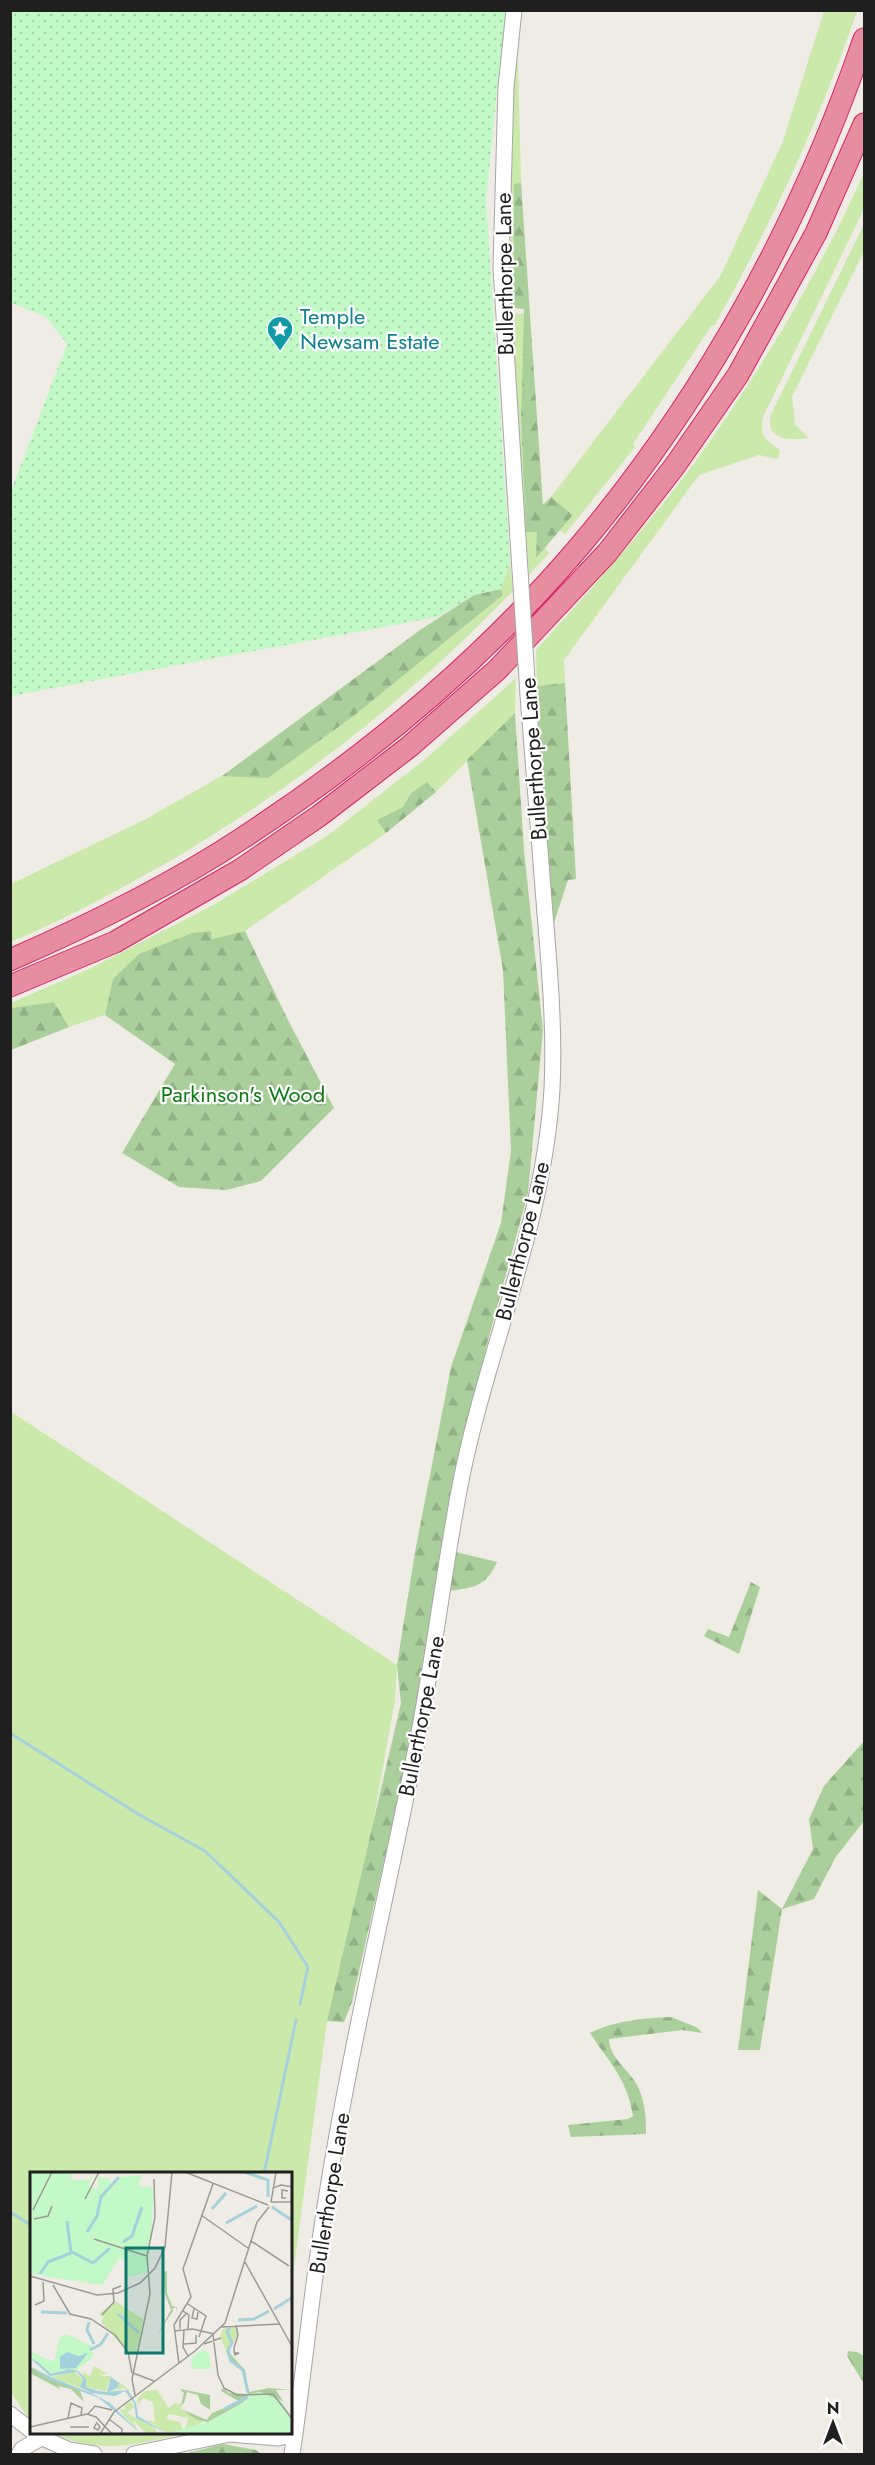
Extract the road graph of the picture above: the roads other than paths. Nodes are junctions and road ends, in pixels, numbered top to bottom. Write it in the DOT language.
graph roads {
  1 [pos="514,10"];
  2 [pos="864,39"];
  3 [pos="864,124"];
  4 [pos="10,960"];
  5 [pos="10,986"];
  6 [pos="10,2414"];
  7 [pos="30,2430"];
  8 [pos="295,2434"];
  9 [pos="34,2435"];
  10 [pos="37,2435"];
  11 [pos="226,2435"];
  12 [pos="243,2435"];
  13 [pos="291,2435"];
  14 [pos="292,2435"];
  15 [pos="19,2454"];
  16 [pos="94,2454"];
  17 [pos="134,2454"];
  18 [pos="292,2454"];
  1 -- 8 [label="street, Bullerthorpe Lane, bridge"];
  2 -- 4 [label="highway"];
  3 -- 5 [label="highway"];
  6 -- 7 [label="street"];
  8 -- 14 [label="street"];
  8 -- 18 [label="street, Bullerthorpe Lane"];
  9 -- 15 [label="street"];
  10 -- 16 [label="street"];
  11 -- 17 [label="street"];
  12 -- 13 [label="street"];
}
